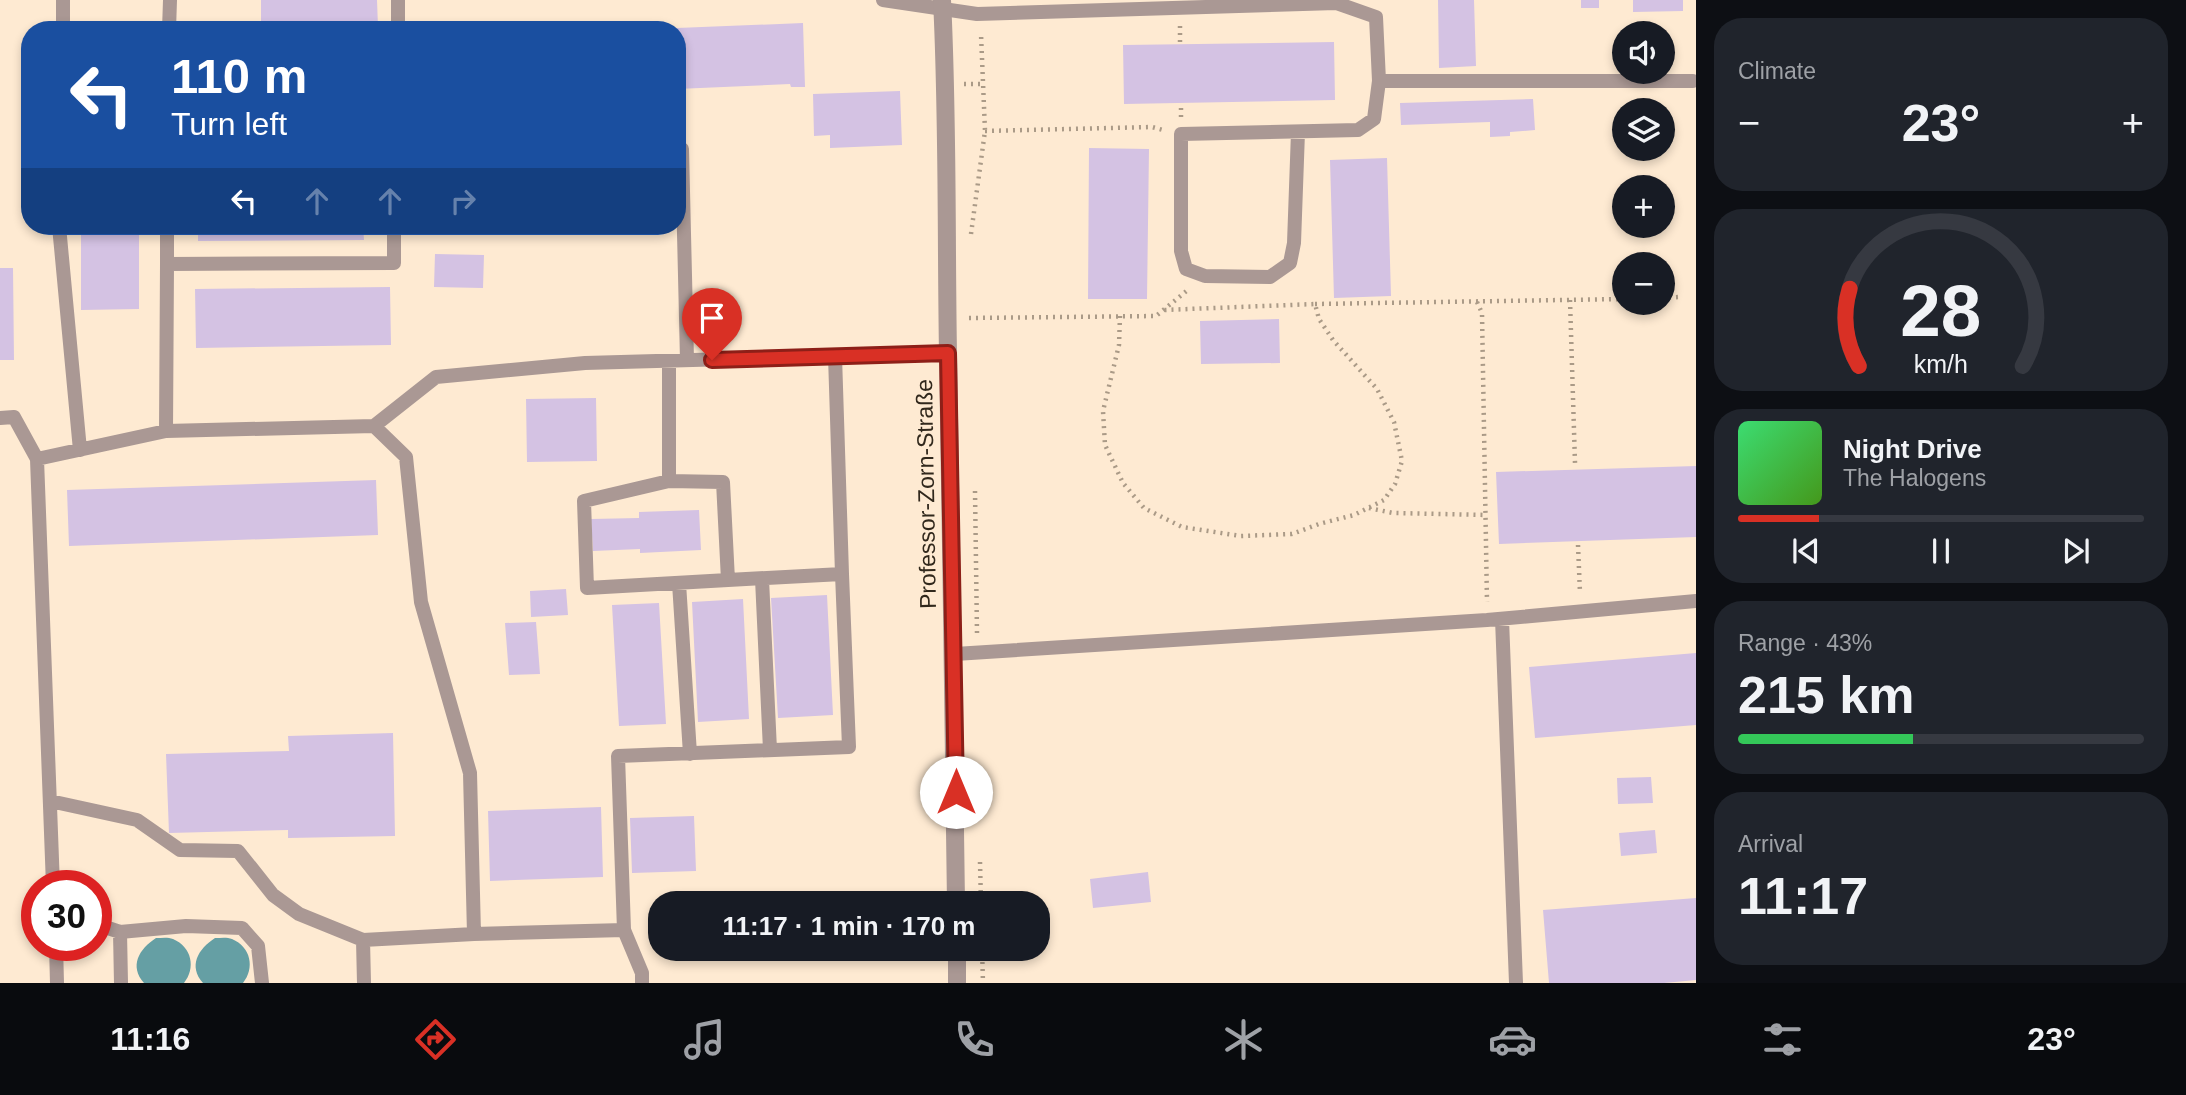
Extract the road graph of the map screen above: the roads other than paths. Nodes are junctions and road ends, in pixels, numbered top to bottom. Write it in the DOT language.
graph roads {
  1 [pos="63,0"];
  2 [pos="170,0"];
  3 [pos="398,0"];
  4 [pos="883,0"];
  5 [pos="943,5"];
  6 [pos="64,21"];
  7 [pos="169,21"];
  8 [pos="398,21"];
  9 [pos="1379,81"];
  10 [pos="1693,81"];
  11 [pos="1298,132"];
  12 [pos="60,235"];
  13 [pos="167,235"];
  14 [pos="394,235"];
  15 [pos="684,235"];
  16 [pos="167,264"];
  17 [pos="948,353"];
  18 [pos="835,356"];
  19 [pos="687,360"];
  20 [pos="669,361"];
  21 [pos="0,418"];
  22 [pos="374,426"];
  23 [pos="166,431"];
  24 [pos="80,450"];
  25 [pos="37,459"];
  26 [pos="669,481"];
  27 [pos="842,574"];
  28 [pos="762,579"];
  29 [pos="728,580"];
  30 [pos="678,583"];
  31 [pos="1696,601"];
  32 [pos="1495,620"];
  33 [pos="955,654"];
  34 [pos="770,750"];
  35 [pos="690,754"];
  36 [pos="50,801"];
  37 [pos="52,870"];
  38 [pos="956,891"];
  39 [pos="112,929"];
  40 [pos="624,930"];
  41 [pos="120,932"];
  42 [pos="474,934"];
  43 [pos="363,940"];
  44 [pos="56,961"];
  45 [pos="957,961"];
  46 [pos="57,983"];
  47 [pos="121,983"];
  48 [pos="262,983"];
  49 [pos="365,983"];
  50 [pos="642,983"];
  51 [pos="957,983"];
  52 [pos="1516,983"];
  1 -- 6 [label="lane"];
  2 -- 7 [label="lane"];
  3 -- 8 [label="lane"];
  4 -- 5 [label="lane"];
  5 -- 9 [label="lane"];
  5 -- 17 [label="street, Professor-Zorn-Straße"];
  9 -- 10 [label="lane"];
  9 -- 11 [label="lane"];
  11 -- 11 [label="lane"];
  12 -- 24 [label="lane"];
  13 -- 16 [label="lane"];
  14 -- 16 [label="lane"];
  15 -- 19 [label="lane"];
  16 -- 23 [label="lane"];
  17 -- 18 [label="lane"];
  17 -- 33 [label="street, Professor-Zorn-Straße"];
  18 -- 19 [label="lane"];
  18 -- 27 [label="lane"];
  19 -- 20 [label="lane"];
  20 -- 22 [label="lane"];
  20 -- 26 [label="lane"];
  21 -- 25 [label="lane"];
  22 -- 23 [label="lane"];
  22 -- 42 [label="lane"];
  23 -- 24 [label="lane"];
  24 -- 25 [label="lane"];
  25 -- 36 [label="lane"];
  26 -- 29 [label="lane"];
  26 -- 30 [label="lane"];
  27 -- 28 [label="lane"];
  27 -- 34 [label="lane"];
  28 -- 29 [label="lane"];
  28 -- 34 [label="lane"];
  29 -- 30 [label="lane"];
  30 -- 35 [label="lane"];
  31 -- 32 [label="lane"];
  32 -- 33 [label="lane"];
  32 -- 52 [label="lane"];
  33 -- 38 [label="street, Professor-Zorn-Straße"];
  34 -- 35 [label="lane"];
  35 -- 40 [label="lane"];
  36 -- 37 [label="lane"];
  36 -- 43 [label="lane"];
  39 -- 41 [label="lane"];
  40 -- 42 [label="lane"];
  40 -- 50 [label="lane"];
  41 -- 47 [label="lane"];
  41 -- 48 [label="lane"];
  42 -- 43 [label="lane"];
  43 -- 49 [label="lane"];
  44 -- 46 [label="lane"];
  45 -- 51 [label="street"];
}
